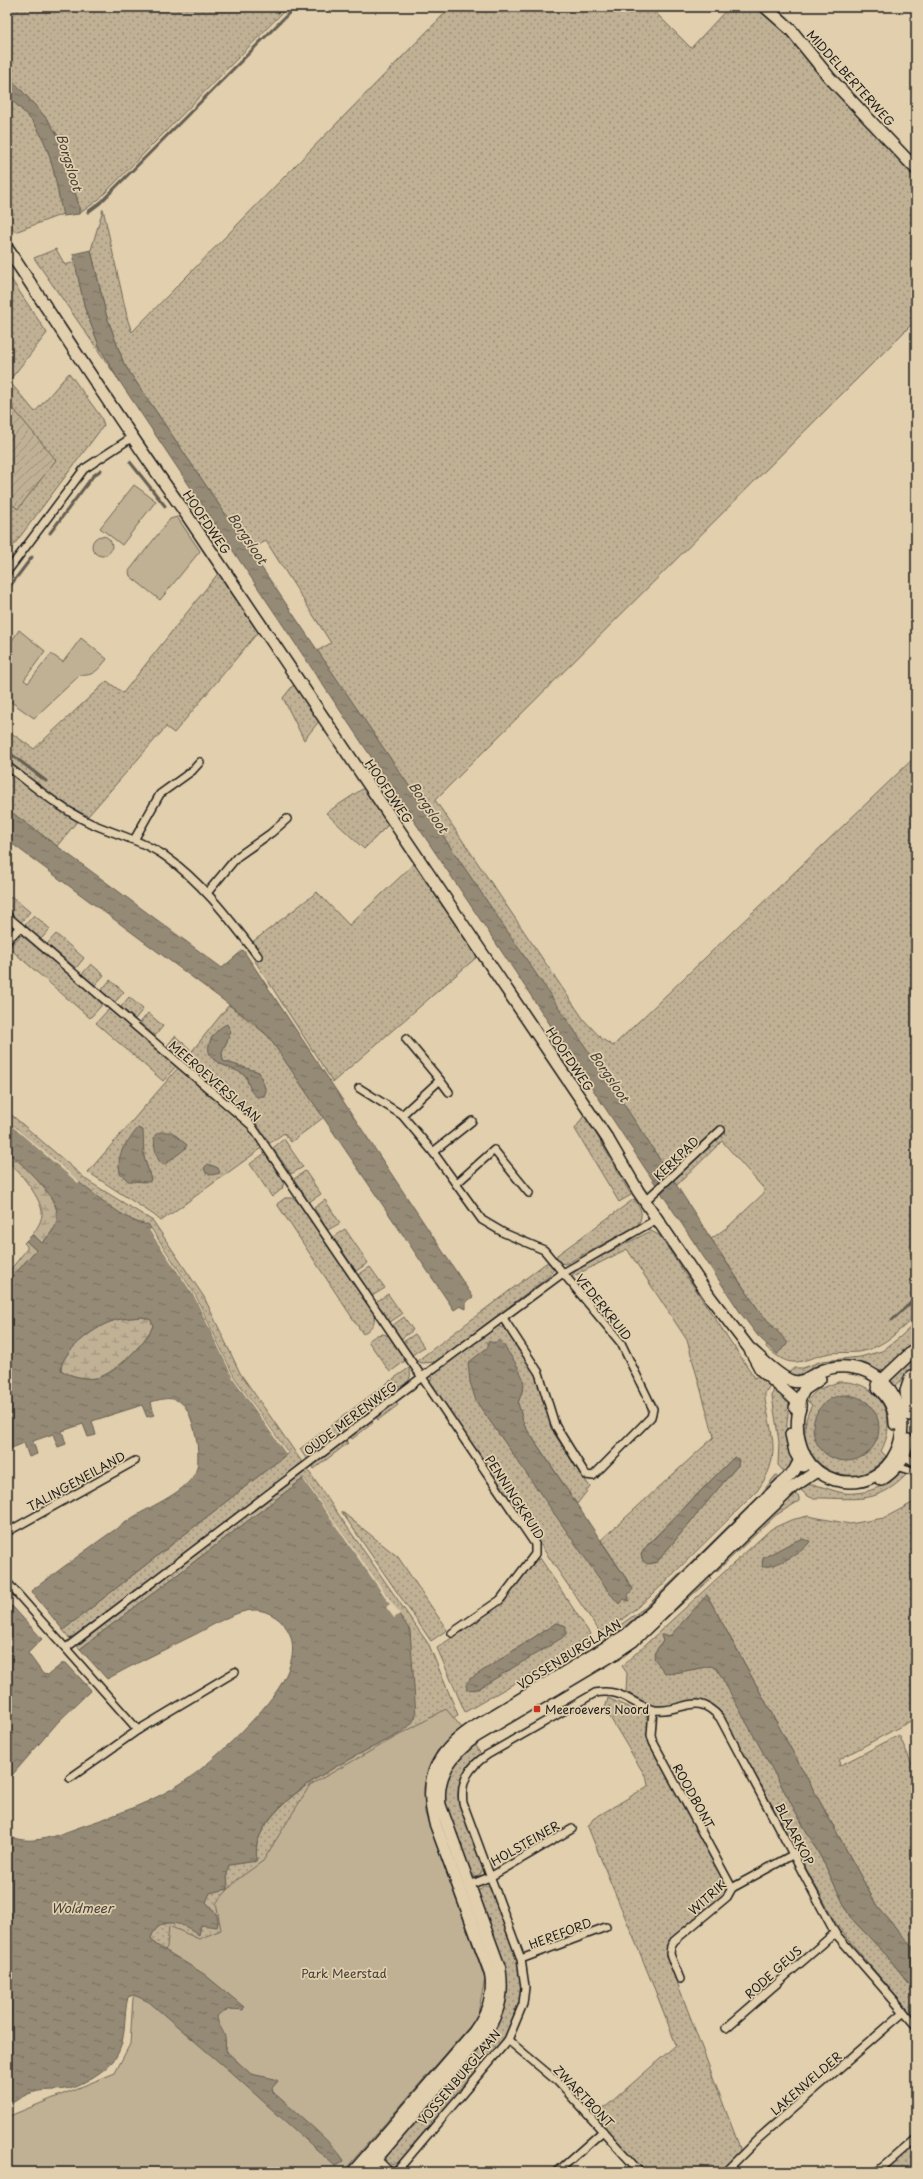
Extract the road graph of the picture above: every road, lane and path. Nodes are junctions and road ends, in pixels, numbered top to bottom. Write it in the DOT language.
graph roads {
  1 [pos="765,7"];
  2 [pos="916,169"];
  3 [pos="7,248"];
  4 [pos="131,438"];
  5 [pos="7,572"];
  6 [pos="200,762"];
  7 [pos="7,766"];
  8 [pos="287,819"];
  9 [pos="134,840"];
  10 [pos="207,893"];
  11 [pos="7,916"];
  12 [pos="20,927"];
  13 [pos="7,941"];
  14 [pos="258,956"];
  15 [pos="406,1039"];
  16 [pos="440,1080"];
  17 [pos="359,1088"];
  18 [pos="449,1092"];
  19 [pos="402,1115"];
  20 [pos="472,1121"];
  21 [pos="721,1130"];
  22 [pos="433,1152"];
  23 [pos="456,1184"];
  24 [pos="529,1193"];
  25 [pos="645,1201"];
  26 [pos="657,1219"];
  27 [pos="563,1273"];
  28 [pos="503,1318"];
  29 [pos="749,1348"];
  30 [pos="916,1348"];
  31 [pos="914,1374"];
  32 [pos="422,1377"];
  33 [pos="879,1383"];
  34 [pos="901,1400"];
  35 [pos="797,1402"];
  36 [pos="901,1454"];
  37 [pos="135,1461"];
  38 [pos="799,1462"];
  39 [pos="916,1463"];
  40 [pos="897,1466"];
  41 [pos="916,1472"];
  42 [pos="813,1473"];
  43 [pos="7,1532"];
  44 [pos="7,1582"];
  45 [pos="452,1633"];
  46 [pos="66,1648"];
  47 [pos="235,1672"];
  48 [pos="653,1710"];
  49 [pos="138,1730"];
  50 [pos="70,1778"];
  51 [pos="572,1829"];
  52 [pos="794,1854"];
  53 [pos="490,1877"];
  54 [pos="465,1887"];
  55 [pos="732,1888"];
  56 [pos="606,1927"];
  57 [pos="836,1932"];
  58 [pos="521,1959"];
  59 [pos="680,1979"];
  60 [pos="904,2012"];
  61 [pos="916,2026"];
  62 [pos="726,2028"];
  63 [pos="508,2040"];
  64 [pos="603,2131"];
  65 [pos="916,2138"];
  66 [pos="373,2155"];
  67 [pos="353,2172"];
  68 [pos="365,2172"];
  69 [pos="390,2172"];
  70 [pos="396,2172"];
  71 [pos="557,2172"];
  72 [pos="640,2172"];
  73 [pos="725,2172"];
  74 [pos="877,2172"];
  1 -- 2 [label="main road, MIDDELBERTERWEG"];
  3 -- 4 [label="main road, HOOFDWEG"];
  4 -- 5 [label="street"];
  4 -- 25 [label="main road, HOOFDWEG"];
  6 -- 9 [label="street"];
  7 -- 9 [label="street"];
  8 -- 10 [label="street"];
  9 -- 10 [label="street"];
  10 -- 14 [label="street"];
  11 -- 12 [label="street, MEEROEVERSLAAN"];
  12 -- 13 [label="street"];
  12 -- 32 [label="street, MEEROEVERSLAAN"];
  15 -- 16 [label="street"];
  16 -- 18 [label="street"];
  16 -- 19 [label="street"];
  17 -- 19 [label="street"];
  19 -- 22 [label="street"];
  20 -- 22 [label="street"];
  21 -- 25 [label="street, KERKPAD"];
  22 -- 23 [label="street"];
  23 -- 24 [label="street"];
  23 -- 27 [label="street"];
  25 -- 26 [label="main road, HOOFDWEG"];
  26 -- 27 [label="street, OUDE MERENWEG"];
  26 -- 29 [label="main road, HOOFDWEG"];
  27 -- 28 [label="street, OUDE MERENWEG"];
  27 -- 28 [label="street, VEDERKRUID"];
  28 -- 32 [label="street, OUDE MERENWEG"];
  29 -- 33 [label="main road, HOOFDWEG"];
  29 -- 35 [label="main road, HOOFDWEG"];
  30 -- 33 [label="main road"];
  31 -- 34 [label="main road"];
  32 -- 45 [label="street, PENNINGKRUID"];
  32 -- 46 [label="street, OUDE MERENWEG"];
  33 -- 34 [label="main road"];
  33 -- 35 [label="main road"];
  33 -- 36 [label="main road"];
  34 -- 36 [label="main road"];
  35 -- 38 [label="main road"];
  35 -- 42 [label="main road"];
  36 -- 39 [label="street"];
  36 -- 40 [label="main road"];
  36 -- 42 [label="main road"];
  37 -- 43 [label="street, TALINGENEILAND"];
  38 -- 42 [label="main road"];
  38 -- 54 [label="main road, VOSSENBURGLAAN"];
  40 -- 41 [label="street"];
  40 -- 42 [label="main road"];
  42 -- 54 [label="main road, VOSSENBURGLAAN"];
  44 -- 46 [label="street"];
  46 -- 49 [label="street"];
  47 -- 49 [label="street"];
  48 -- 52 [label="street, BLAARKOP"];
  48 -- 53 [label="street, VOSSENBURGLAAN"];
  48 -- 55 [label="street, ROODBONT"];
  49 -- 50 [label="street"];
  51 -- 53 [label="street, HOLSTEINER"];
  52 -- 55 [label="street, WITRIK"];
  52 -- 57 [label="street, BLAARKOP"];
  53 -- 54 [label="street"];
  53 -- 58 [label="street, VOSSENBURGLAAN"];
  54 -- 66 [label="main road, VOSSENBURGLAAN"];
  55 -- 59 [label="street, WITRIK"];
  56 -- 58 [label="street, HEREFORD"];
  57 -- 60 [label="street, BLAARKOP"];
  57 -- 62 [label="street, RODE GEUS"];
  58 -- 63 [label="street, VOSSENBURGLAAN"];
  60 -- 61 [label="street, BLAARKOP"];
  60 -- 73 [label="street, LAKENVELDER"];
  63 -- 64 [label="street, ZWARTBONT"];
  63 -- 70 [label="street, VOSSENBURGLAAN"];
  64 -- 71 [label="street"];
  64 -- 72 [label="street, ZWARTBONT"];
  65 -- 74 [label="street"];
  66 -- 67 [label="main road, VOSSENBURGLAAN"];
  66 -- 68 [label="main road, VOSSENBURGLAAN"];
  66 -- 69 [label="street"];
}
